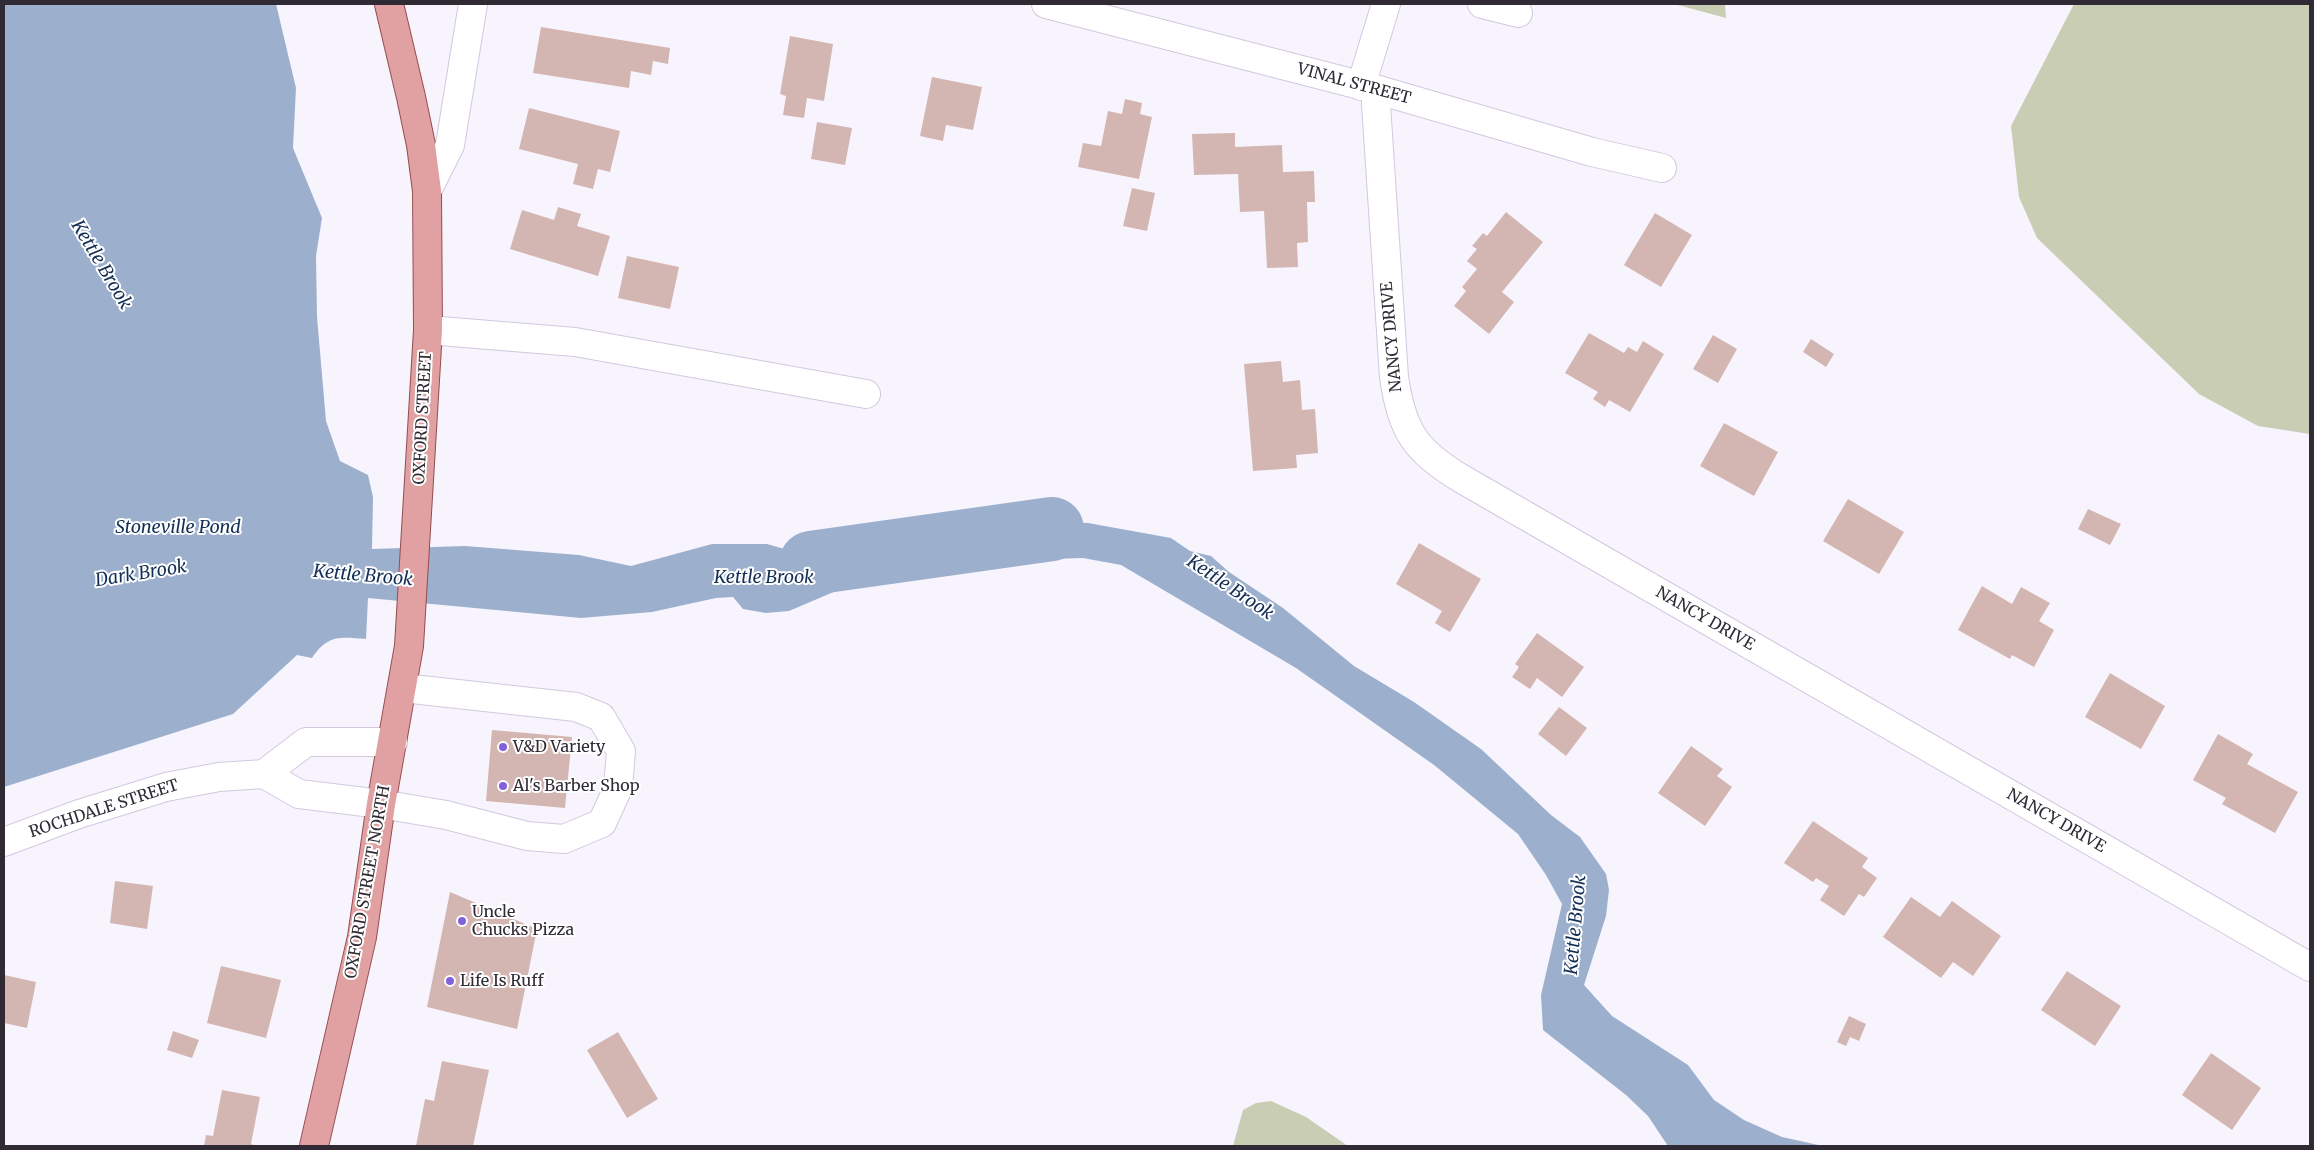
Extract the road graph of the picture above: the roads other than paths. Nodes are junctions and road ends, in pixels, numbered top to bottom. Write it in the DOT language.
graph roads {
  1 [pos="389,4"];
  2 [pos="473,4"];
  3 [pos="1046,4"];
  4 [pos="1386,4"];
  5 [pos="1482,4"];
  6 [pos="1079,7"];
  7 [pos="1518,14"];
  8 [pos="1368,87"];
  9 [pos="1662,168"];
  10 [pos="427,191"];
  11 [pos="428,330"];
  12 [pos="866,394"];
  13 [pos="409,646"];
  14 [pos="403,688"];
  15 [pos="392,742"];
  16 [pos="264,774"];
  17 [pos="381,804"];
  18 [pos="4,842"];
  19 [pos="2310,968"];
  20 [pos="314,1146"];
  1 -- 10 [label="main road, OXFORD STREET"];
  2 -- 10 [label="street"];
  3 -- 6 [label="street, VINAL STREET"];
  4 -- 8 [label="street"];
  5 -- 7 [label="street"];
  6 -- 8 [label="street, VINAL STREET"];
  8 -- 9 [label="street, VINAL STREET"];
  8 -- 19 [label="street, NANCY DRIVE"];
  10 -- 11 [label="main road, OXFORD STREET"];
  11 -- 12 [label="street"];
  11 -- 13 [label="main road, OXFORD STREET"];
  13 -- 14 [label="main road, OXFORD STREET NORTH"];
  14 -- 15 [label="main road, OXFORD STREET NORTH"];
  14 -- 17 [label="street"];
  15 -- 16 [label="street"];
  15 -- 17 [label="main road, OXFORD STREET NORTH"];
  16 -- 17 [label="street"];
  16 -- 18 [label="street, ROCHDALE STREET"];
  17 -- 20 [label="main road, OXFORD STREET NORTH"];
}
